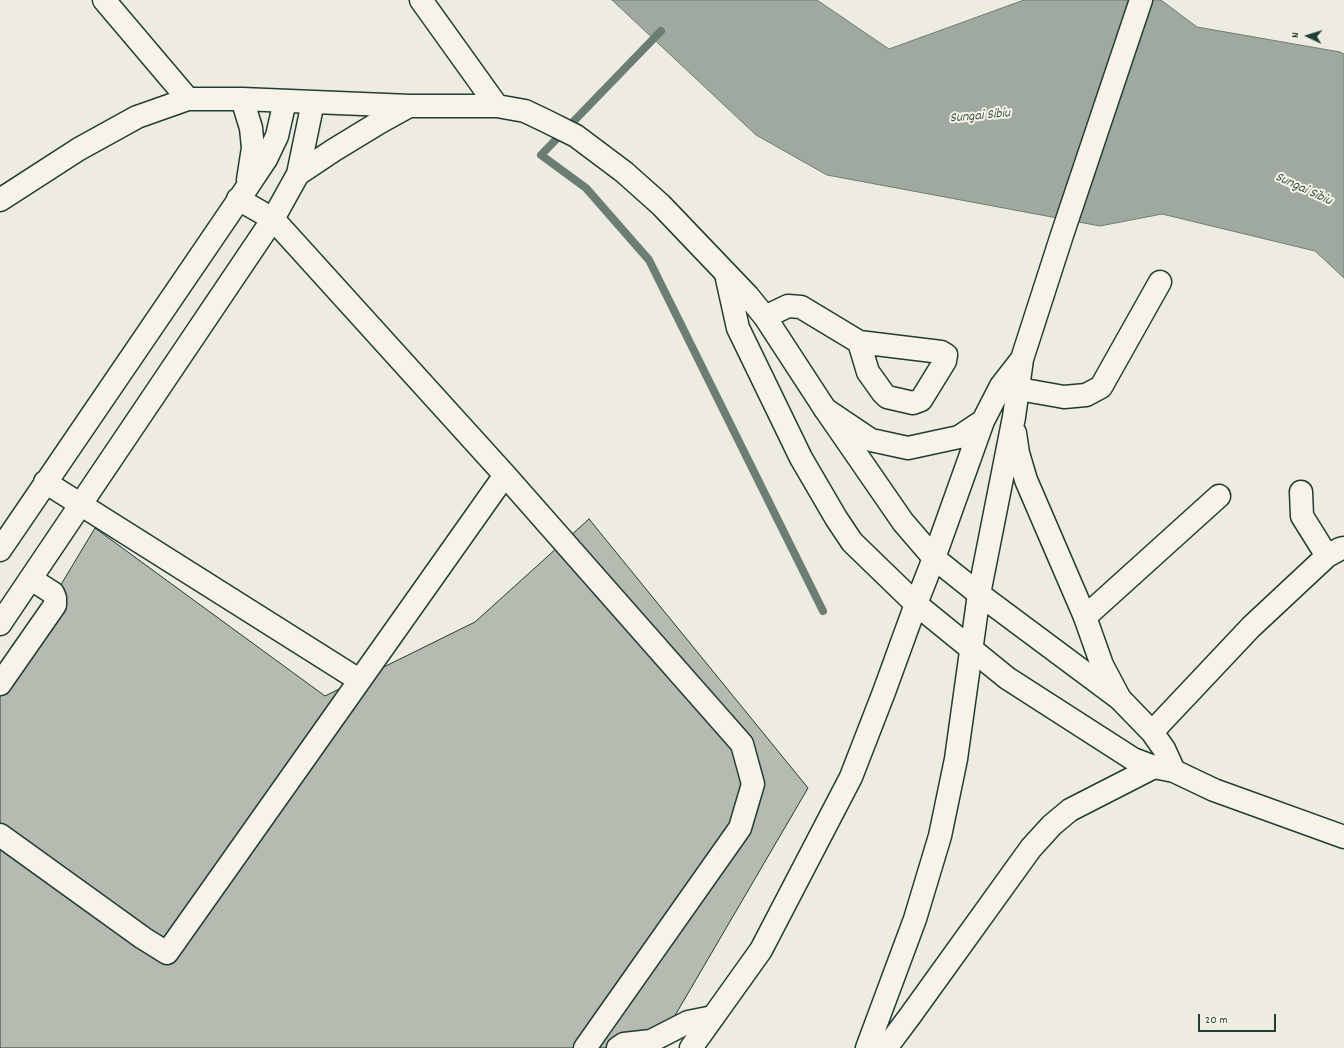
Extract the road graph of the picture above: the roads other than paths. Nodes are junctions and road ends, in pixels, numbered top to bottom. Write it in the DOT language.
graph roads {
  1 [pos="104,0"];
  2 [pos="421,0"];
  3 [pos="1141,0"];
  4 [pos="188,99"];
  5 [pos="242,99"];
  6 [pos="285,101"];
  7 [pos="313,102"];
  8 [pos="410,106"];
  9 [pos="497,106"];
  10 [pos="298,174"];
  11 [pos="242,194"];
  12 [pos="0,200"];
  13 [pos="273,220"];
  14 [pos="726,274"];
  15 [pos="1160,282"];
  16 [pos="764,317"];
  17 [pos="858,342"];
  18 [pos="1022,359"];
  19 [pos="1019,389"];
  20 [pos="825,409"];
  21 [pos="1014,417"];
  22 [pos="983,421"];
  23 [pos="504,475"];
  24 [pos="46,482"];
  25 [pos="1302,492"];
  26 [pos="1219,496"];
  27 [pos="82,504"];
  28 [pos="0,550"];
  29 [pos="1335,552"];
  30 [pos="934,558"];
  31 [pos="31,579"];
  32 [pos="979,594"];
  33 [pos="916,604"];
  34 [pos="1085,617"];
  35 [pos="0,624"];
  36 [pos="971,648"];
  37 [pos="359,680"];
  38 [pos="0,684"];
  39 [pos="1120,699"];
  40 [pos="1152,732"];
  41 [pos="1164,769"];
  42 [pos="0,835"];
  43 [pos="1344,837"];
  44 [pos="713,1017"];
  45 [pos="649,1044"];
  46 [pos="584,1048"];
  47 [pos="618,1048"];
  48 [pos="691,1048"];
  49 [pos="867,1048"];
  50 [pos="886,1048"];
  1 -- 4 [label="street"];
  2 -- 9 [label="street"];
  3 -- 18 [label="street"];
  4 -- 5 [label="street"];
  4 -- 12 [label="street"];
  5 -- 6 [label="street"];
  5 -- 11 [label="street"];
  6 -- 7 [label="street"];
  6 -- 11 [label="street"];
  7 -- 8 [label="street"];
  7 -- 10 [label="street"];
  8 -- 9 [label="street"];
  8 -- 10 [label="street"];
  9 -- 14 [label="street"];
  10 -- 13 [label="street"];
  11 -- 13 [label="street"];
  11 -- 24 [label="street"];
  13 -- 23 [label="street"];
  13 -- 27 [label="street"];
  14 -- 16 [label="street"];
  14 -- 33 [label="street"];
  15 -- 19 [label="street"];
  16 -- 17 [label="street"];
  16 -- 20 [label="street"];
  18 -- 19 [label="street"];
  18 -- 22 [label="street"];
  19 -- 21 [label="street"];
  20 -- 22 [label="street"];
  20 -- 30 [label="street"];
  21 -- 32 [label="street"];
  21 -- 34 [label="street"];
  22 -- 30 [label="street"];
  23 -- 37 [label="street"];
  23 -- 46 [label="street"];
  24 -- 27 [label="street"];
  24 -- 28 [label="street"];
  25 -- 29 [label="street"];
  26 -- 34 [label="street"];
  27 -- 31 [label="street"];
  27 -- 37 [label="street"];
  29 -- 40 [label="street"];
  30 -- 32 [label="street"];
  30 -- 33 [label="street"];
  31 -- 35 [label="street"];
  31 -- 38 [label="street"];
  32 -- 36 [label="street"];
  32 -- 39 [label="street"];
  33 -- 36 [label="street"];
  33 -- 44 [label="street"];
  34 -- 39 [label="street"];
  36 -- 41 [label="street"];
  36 -- 49 [label="street"];
  37 -- 42 [label="street"];
  39 -- 40 [label="street"];
  40 -- 41 [label="street"];
  41 -- 43 [label="street"];
  41 -- 50 [label="street"];
  44 -- 45 [label="street"];
  44 -- 48 [label="street"];
  45 -- 47 [label="street"];
}
